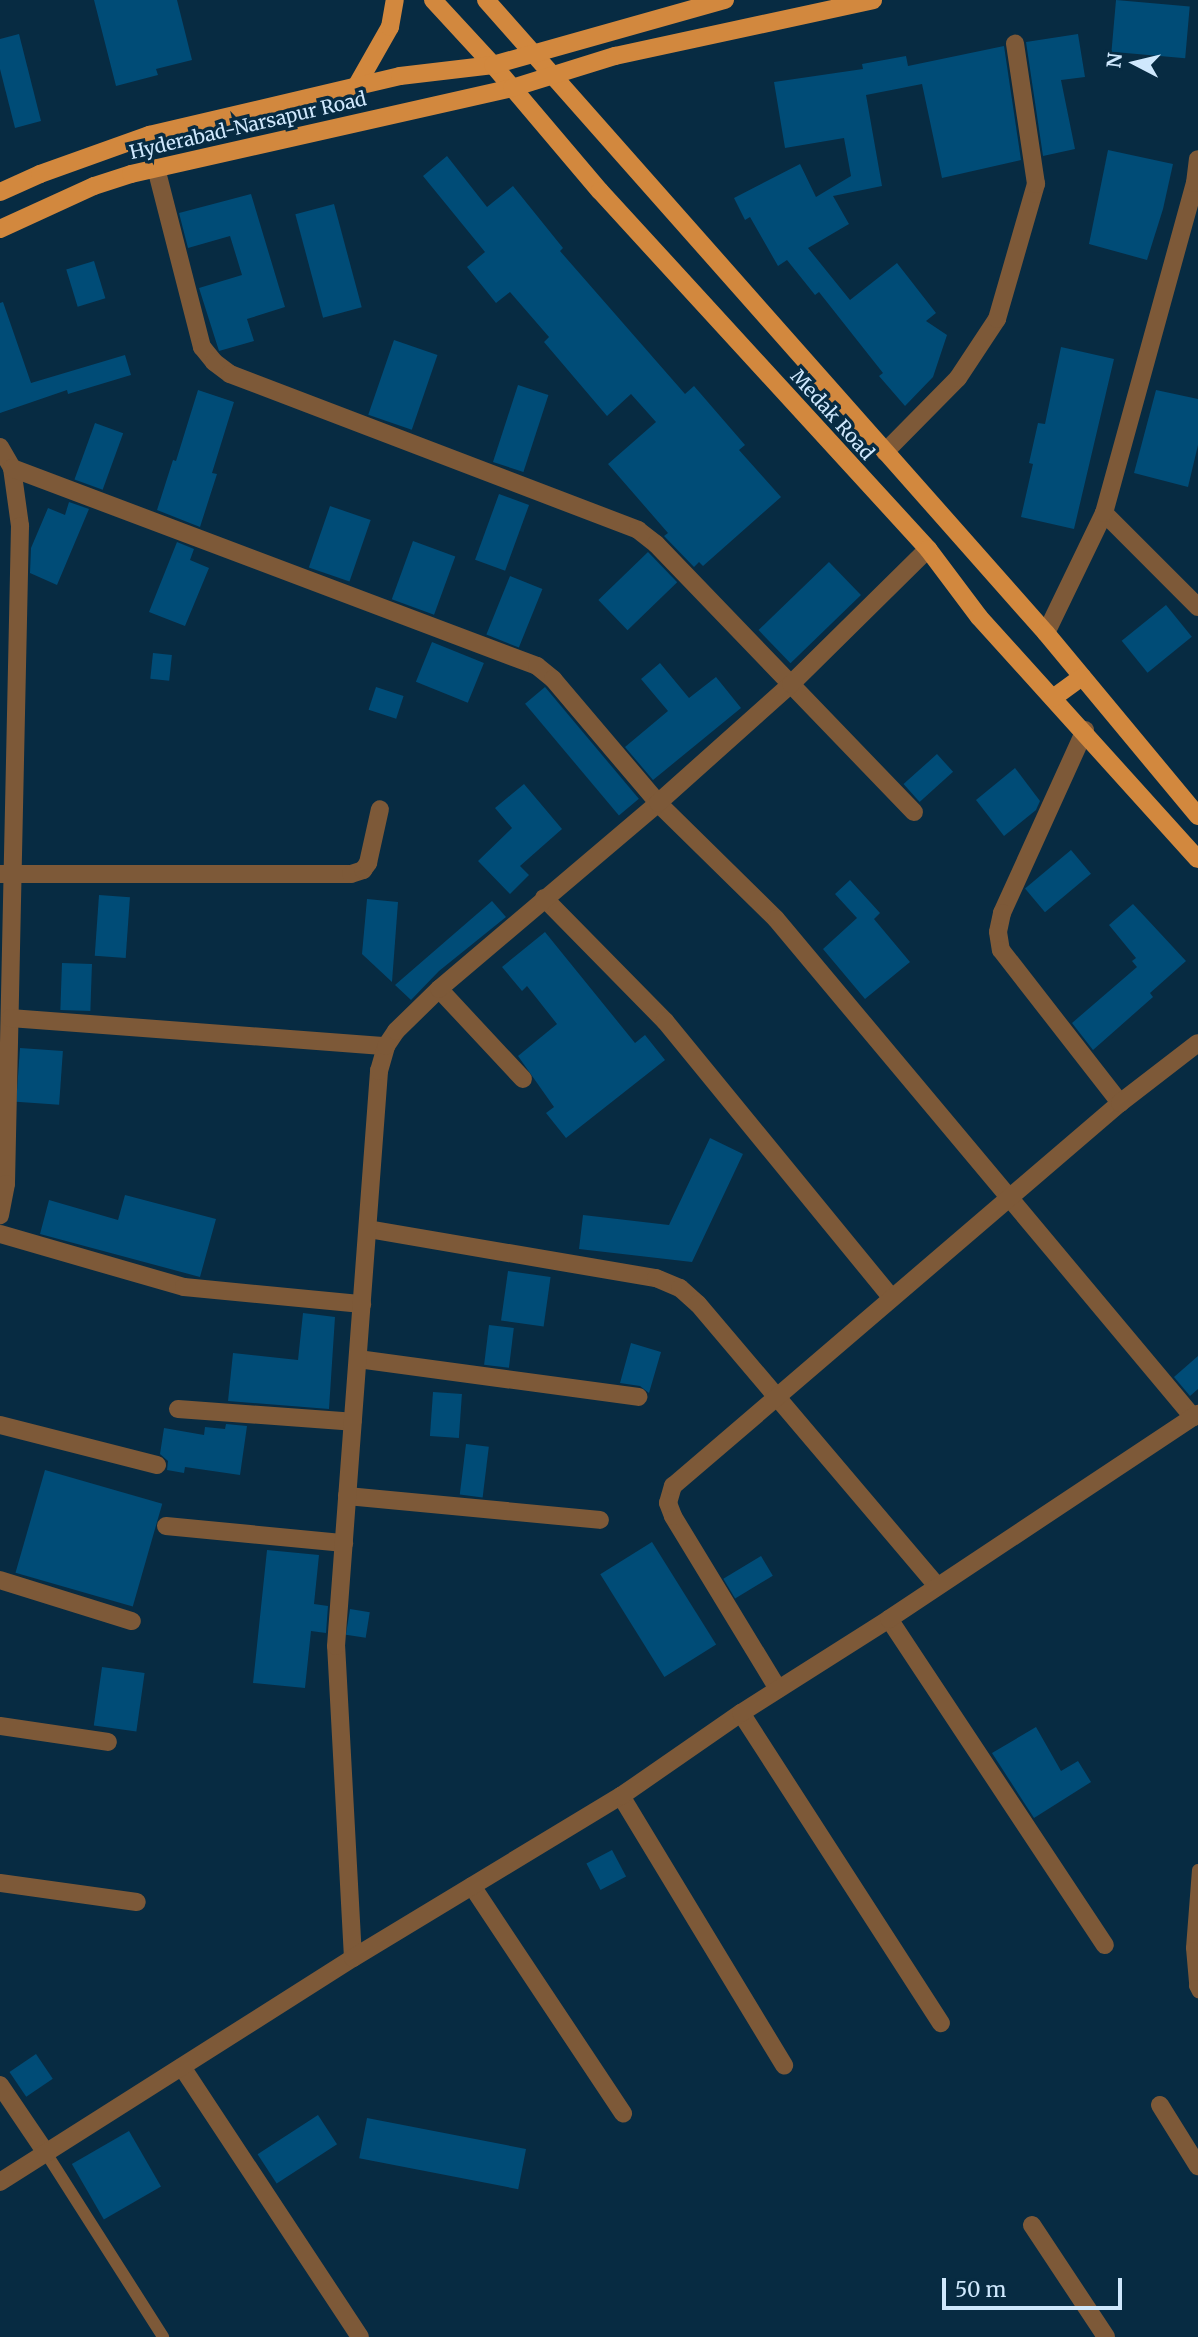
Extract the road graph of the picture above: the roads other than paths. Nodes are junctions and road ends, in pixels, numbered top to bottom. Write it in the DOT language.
graph roads {
  1 [pos="395,0"];
  2 [pos="433,0"];
  3 [pos="486,0"];
  4 [pos="726,0"];
  5 [pos="873,0"];
  6 [pos="1016,44"];
  7 [pos="537,54"];
  8 [pos="493,65"];
  9 [pos="553,74"];
  10 [pos="357,85"];
  11 [pos="512,88"];
  12 [pos="1198,159"];
  13 [pos="156,168"];
  14 [pos="0,192"];
  15 [pos="0,229"];
  16 [pos="0,447"];
  17 [pos="885,453"];
  18 [pos="12,468"];
  19 [pos="1104,513"];
  20 [pos="928,549"];
  21 [pos="1198,607"];
  22 [pos="1046,634"];
  23 [pos="8,643"];
  24 [pos="1082,677"];
  25 [pos="791,684"];
  26 [pos="1053,698"];
  27 [pos="1085,730"];
  28 [pos="658,803"];
  29 [pos="380,809"];
  30 [pos="914,812"];
  31 [pos="1198,816"];
  32 [pos="1198,859"];
  33 [pos="6,874"];
  34 [pos="544,898"];
  35 [pos="439,989"];
  36 [pos="10,1018"];
  37 [pos="1198,1043"];
  38 [pos="386,1046"];
  39 [pos="523,1079"];
  40 [pos="1121,1103"];
  41 [pos="1008,1199"];
  42 [pos="0,1215"];
  43 [pos="368,1228"];
  44 [pos="0,1234"];
  45 [pos="892,1298"];
  46 [pos="362,1304"];
  47 [pos="358,1359"];
  48 [pos="638,1397"];
  49 [pos="776,1398"];
  50 [pos="178,1409"];
  51 [pos="1196,1416"];
  52 [pos="353,1422"];
  53 [pos="0,1425"];
  54 [pos="157,1465"];
  55 [pos="347,1496"];
  56 [pos="600,1520"];
  57 [pos="166,1525"];
  58 [pos="344,1543"];
  59 [pos="0,1580"];
  60 [pos="936,1585"];
  61 [pos="888,1619"];
  62 [pos="132,1621"];
  63 [pos="778,1689"];
  64 [pos="741,1713"];
  65 [pos="0,1726"];
  66 [pos="108,1742"];
  67 [pos="621,1796"];
  68 [pos="1198,1870"];
  69 [pos="0,1884"];
  70 [pos="472,1886"];
  71 [pos="137,1902"];
  72 [pos="1105,1945"];
  73 [pos="353,1958"];
  74 [pos="1198,1992"];
  75 [pos="941,2023"];
  76 [pos="784,2066"];
  77 [pos="182,2067"];
  78 [pos="0,2085"];
  79 [pos="1160,2105"];
  80 [pos="623,2113"];
  81 [pos="46,2153"];
  82 [pos="1198,2166"];
  83 [pos="0,2182"];
  84 [pos="1032,2225"];
  85 [pos="163,2337"];
  86 [pos="360,2337"];
  87 [pos="1106,2337"];
  1 -- 10 [label="main road"];
  2 -- 8 [label="main road, Medak Road"];
  3 -- 7 [label="main road"];
  4 -- 7 [label="main road, Hyderabad-Narsapur Road"];
  5 -- 9 [label="main road, Hyderabad-Narsapur Road"];
  6 -- 17 [label="street"];
  7 -- 8 [label="main road, Hyderabad-Narsapur Road"];
  7 -- 9 [label="main road"];
  8 -- 10 [label="main road, Hyderabad-Narsapur Road"];
  8 -- 11 [label="main road, Medak Road"];
  9 -- 11 [label="main road, Hyderabad-Narsapur Road"];
  9 -- 17 [label="main road"];
  10 -- 14 [label="main road, Hyderabad-Narsapur Road"];
  11 -- 13 [label="main road, Hyderabad-Narsapur Road"];
  11 -- 20 [label="main road, Medak Road"];
  12 -- 19 [label="street"];
  13 -- 15 [label="main road, Hyderabad-Narsapur Road"];
  13 -- 25 [label="street"];
  16 -- 18 [label="street"];
  17 -- 22 [label="main road"];
  18 -- 23 [label="street"];
  18 -- 28 [label="street"];
  19 -- 21 [label="street"];
  19 -- 22 [label="street"];
  20 -- 25 [label="street"];
  20 -- 26 [label="main road, Medak Road"];
  22 -- 24 [label="main road"];
  23 -- 33 [label="street"];
  24 -- 26 [label="main road"];
  24 -- 31 [label="main road"];
  25 -- 28 [label="street"];
  25 -- 30 [label="street"];
  26 -- 27 [label="main road, Medak Road"];
  27 -- 32 [label="main road, Medak Road"];
  27 -- 40 [label="street"];
  28 -- 34 [label="street"];
  28 -- 41 [label="street"];
  29 -- 33 [label="street"];
  33 -- 36 [label="street"];
  34 -- 35 [label="street"];
  34 -- 45 [label="street"];
  35 -- 38 [label="street"];
  35 -- 39 [label="street"];
  36 -- 38 [label="street"];
  36 -- 42 [label="street"];
  37 -- 40 [label="street"];
  38 -- 43 [label="street"];
  40 -- 41 [label="street"];
  41 -- 45 [label="street"];
  41 -- 51 [label="street"];
  43 -- 46 [label="street"];
  43 -- 49 [label="street"];
  44 -- 46 [label="street"];
  45 -- 49 [label="street"];
  46 -- 47 [label="street"];
  47 -- 48 [label="street"];
  47 -- 52 [label="street"];
  49 -- 60 [label="street"];
  49 -- 63 [label="street"];
  50 -- 52 [label="street"];
  51 -- 60 [label="street"];
  52 -- 55 [label="street"];
  53 -- 54 [label="street"];
  55 -- 56 [label="street"];
  55 -- 58 [label="street"];
  57 -- 58 [label="street"];
  58 -- 73 [label="street"];
  59 -- 62 [label="street"];
  60 -- 61 [label="street"];
  61 -- 63 [label="street"];
  61 -- 72 [label="street"];
  63 -- 64 [label="street"];
  64 -- 67 [label="street"];
  64 -- 75 [label="street"];
  65 -- 66 [label="street"];
  67 -- 70 [label="street"];
  67 -- 76 [label="street"];
  68 -- 74 [label="lane"];
  69 -- 71 [label="street"];
  70 -- 73 [label="street"];
  70 -- 80 [label="street"];
  73 -- 77 [label="street"];
  77 -- 81 [label="street"];
  77 -- 86 [label="street"];
  78 -- 81 [label="street"];
  79 -- 82 [label="street"];
  81 -- 83 [label="street"];
  81 -- 85 [label="lane"];
  84 -- 87 [label="street"];
}
